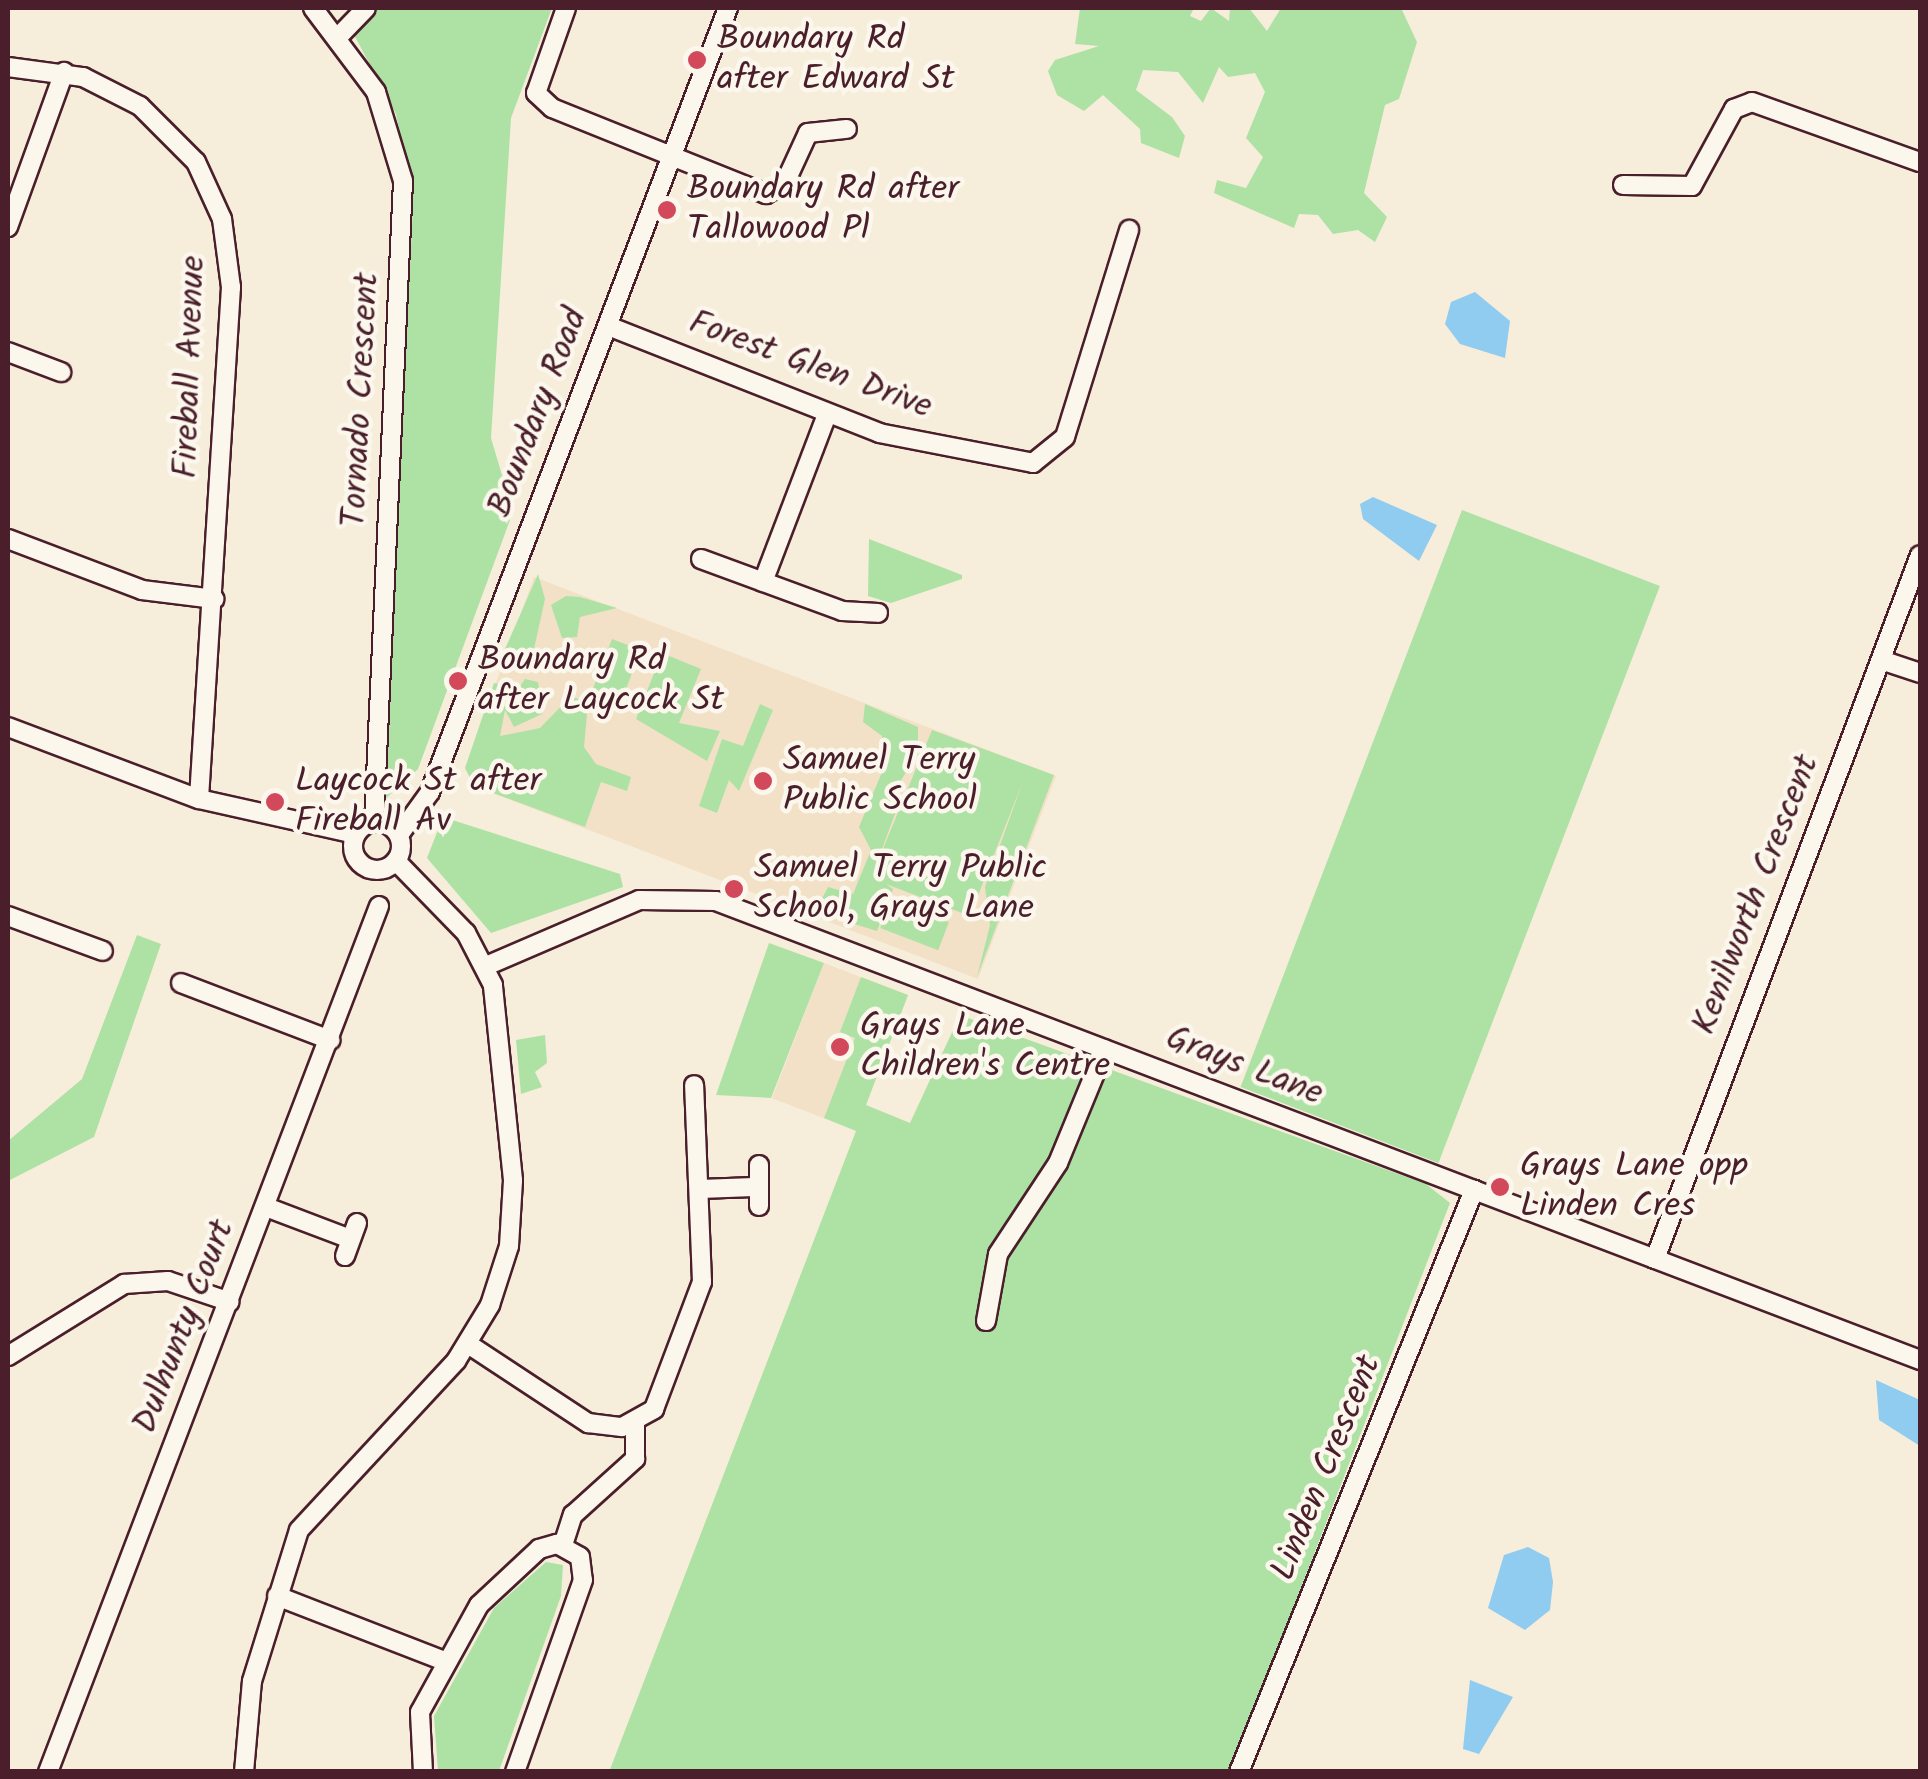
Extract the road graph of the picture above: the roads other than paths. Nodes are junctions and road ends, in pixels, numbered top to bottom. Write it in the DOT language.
graph roads {
  1 [pos="313,8"];
  2 [pos="366,8"];
  3 [pos="566,8"];
  4 [pos="728,8"];
  5 [pos="340,35"];
  6 [pos="8,67"];
  7 [pos="64,72"];
  8 [pos="846,129"];
  9 [pos="672,155"];
  10 [pos="1920,162"];
  11 [pos="1623,185"];
  12 [pos="8,227"];
  13 [pos="1129,230"];
  14 [pos="608,326"];
  15 [pos="8,352"];
  16 [pos="62,372"];
  17 [pos="827,414"];
  18 [pos="8,539"];
  19 [pos="1920,555"];
  20 [pos="702,558"];
  21 [pos="764,582"];
  22 [pos="214,599"];
  23 [pos="878,613"];
  24 [pos="1880,660"];
  25 [pos="1920,673"];
  26 [pos="8,727"];
  27 [pos="199,799"];
  28 [pos="374,822"];
  29 [pos="356,834"];
  30 [pos="399,835"];
  31 [pos="396,861"];
  32 [pos="378,906"];
  33 [pos="8,916"];
  34 [pos="103,951"];
  35 [pos="486,966"];
  36 [pos="181,983"];
  37 [pos="330,1040"];
  38 [pos="1105,1049"];
  39 [pos="694,1085"];
  40 [pos="759,1165"];
  41 [pos="754,1187"];
  42 [pos="700,1189"];
  43 [pos="1474,1190"];
  44 [pos="759,1206"];
  45 [pos="266,1208"];
  46 [pos="344,1256"];
  47 [pos="1654,1259"];
  48 [pos="230,1302"];
  49 [pos="986,1321"];
  50 [pos="468,1344"];
  51 [pos="8,1356"];
  52 [pos="1920,1360"];
  53 [pos="636,1422"];
  54 [pos="563,1545"];
  55 [pos="277,1596"];
  56 [pos="447,1662"];
  57 [pos="48,1772"];
  58 [pos="244,1772"];
  59 [pos="423,1772"];
  60 [pos="515,1772"];
  61 [pos="1240,1772"];
  1 -- 5 [label="street, Tornado Crescent"];
  2 -- 5 [label="street"];
  3 -- 9 [label="street"];
  4 -- 9 [label="street, Boundary Road"];
  5 -- 28 [label="street, Tornado Crescent"];
  6 -- 7 [label="street, Fireball Avenue"];
  7 -- 12 [label="street"];
  7 -- 22 [label="street, Fireball Avenue"];
  8 -- 9 [label="street"];
  9 -- 14 [label="street, Boundary Road"];
  10 -- 11 [label="street"];
  13 -- 17 [label="street, Forest Glen Drive"];
  14 -- 17 [label="street, Forest Glen Drive"];
  14 -- 30 [label="street, Boundary Road"];
  15 -- 16 [label="street"];
  17 -- 21 [label="street"];
  18 -- 22 [label="street"];
  19 -- 24 [label="street, Kenilworth Crescent"];
  20 -- 21 [label="street"];
  21 -- 23 [label="street"];
  22 -- 27 [label="street, Fireball Avenue"];
  24 -- 25 [label="street"];
  24 -- 47 [label="street, Kenilworth Crescent"];
  26 -- 27 [label="street"];
  27 -- 29 [label="street"];
  28 -- 29 [label="street"];
  28 -- 30 [label="street"];
  29 -- 31 [label="street"];
  30 -- 31 [label="street"];
  31 -- 35 [label="street"];
  32 -- 37 [label="street, Dulhunty Court"];
  33 -- 34 [label="street"];
  35 -- 38 [label="street, Grays Lane"];
  35 -- 50 [label="street"];
  36 -- 37 [label="street"];
  37 -- 45 [label="street, Dulhunty Court"];
  38 -- 43 [label="street, Grays Lane"];
  38 -- 49 [label="street"];
  39 -- 42 [label="street"];
  40 -- 41 [label="street"];
  41 -- 42 [label="street"];
  41 -- 44 [label="street"];
  42 -- 53 [label="street"];
  43 -- 47 [label="street, Grays Lane"];
  43 -- 61 [label="street, Linden Crescent"];
  45 -- 46 [label="street"];
  45 -- 48 [label="street, Dulhunty Court"];
  47 -- 52 [label="street, Grays Lane"];
  48 -- 51 [label="street"];
  48 -- 57 [label="street, Dulhunty Court"];
  50 -- 53 [label="street"];
  50 -- 55 [label="street"];
  53 -- 54 [label="street"];
  54 -- 56 [label="street"];
  54 -- 60 [label="street"];
  55 -- 56 [label="street"];
  55 -- 58 [label="street"];
  56 -- 59 [label="street"];
}
